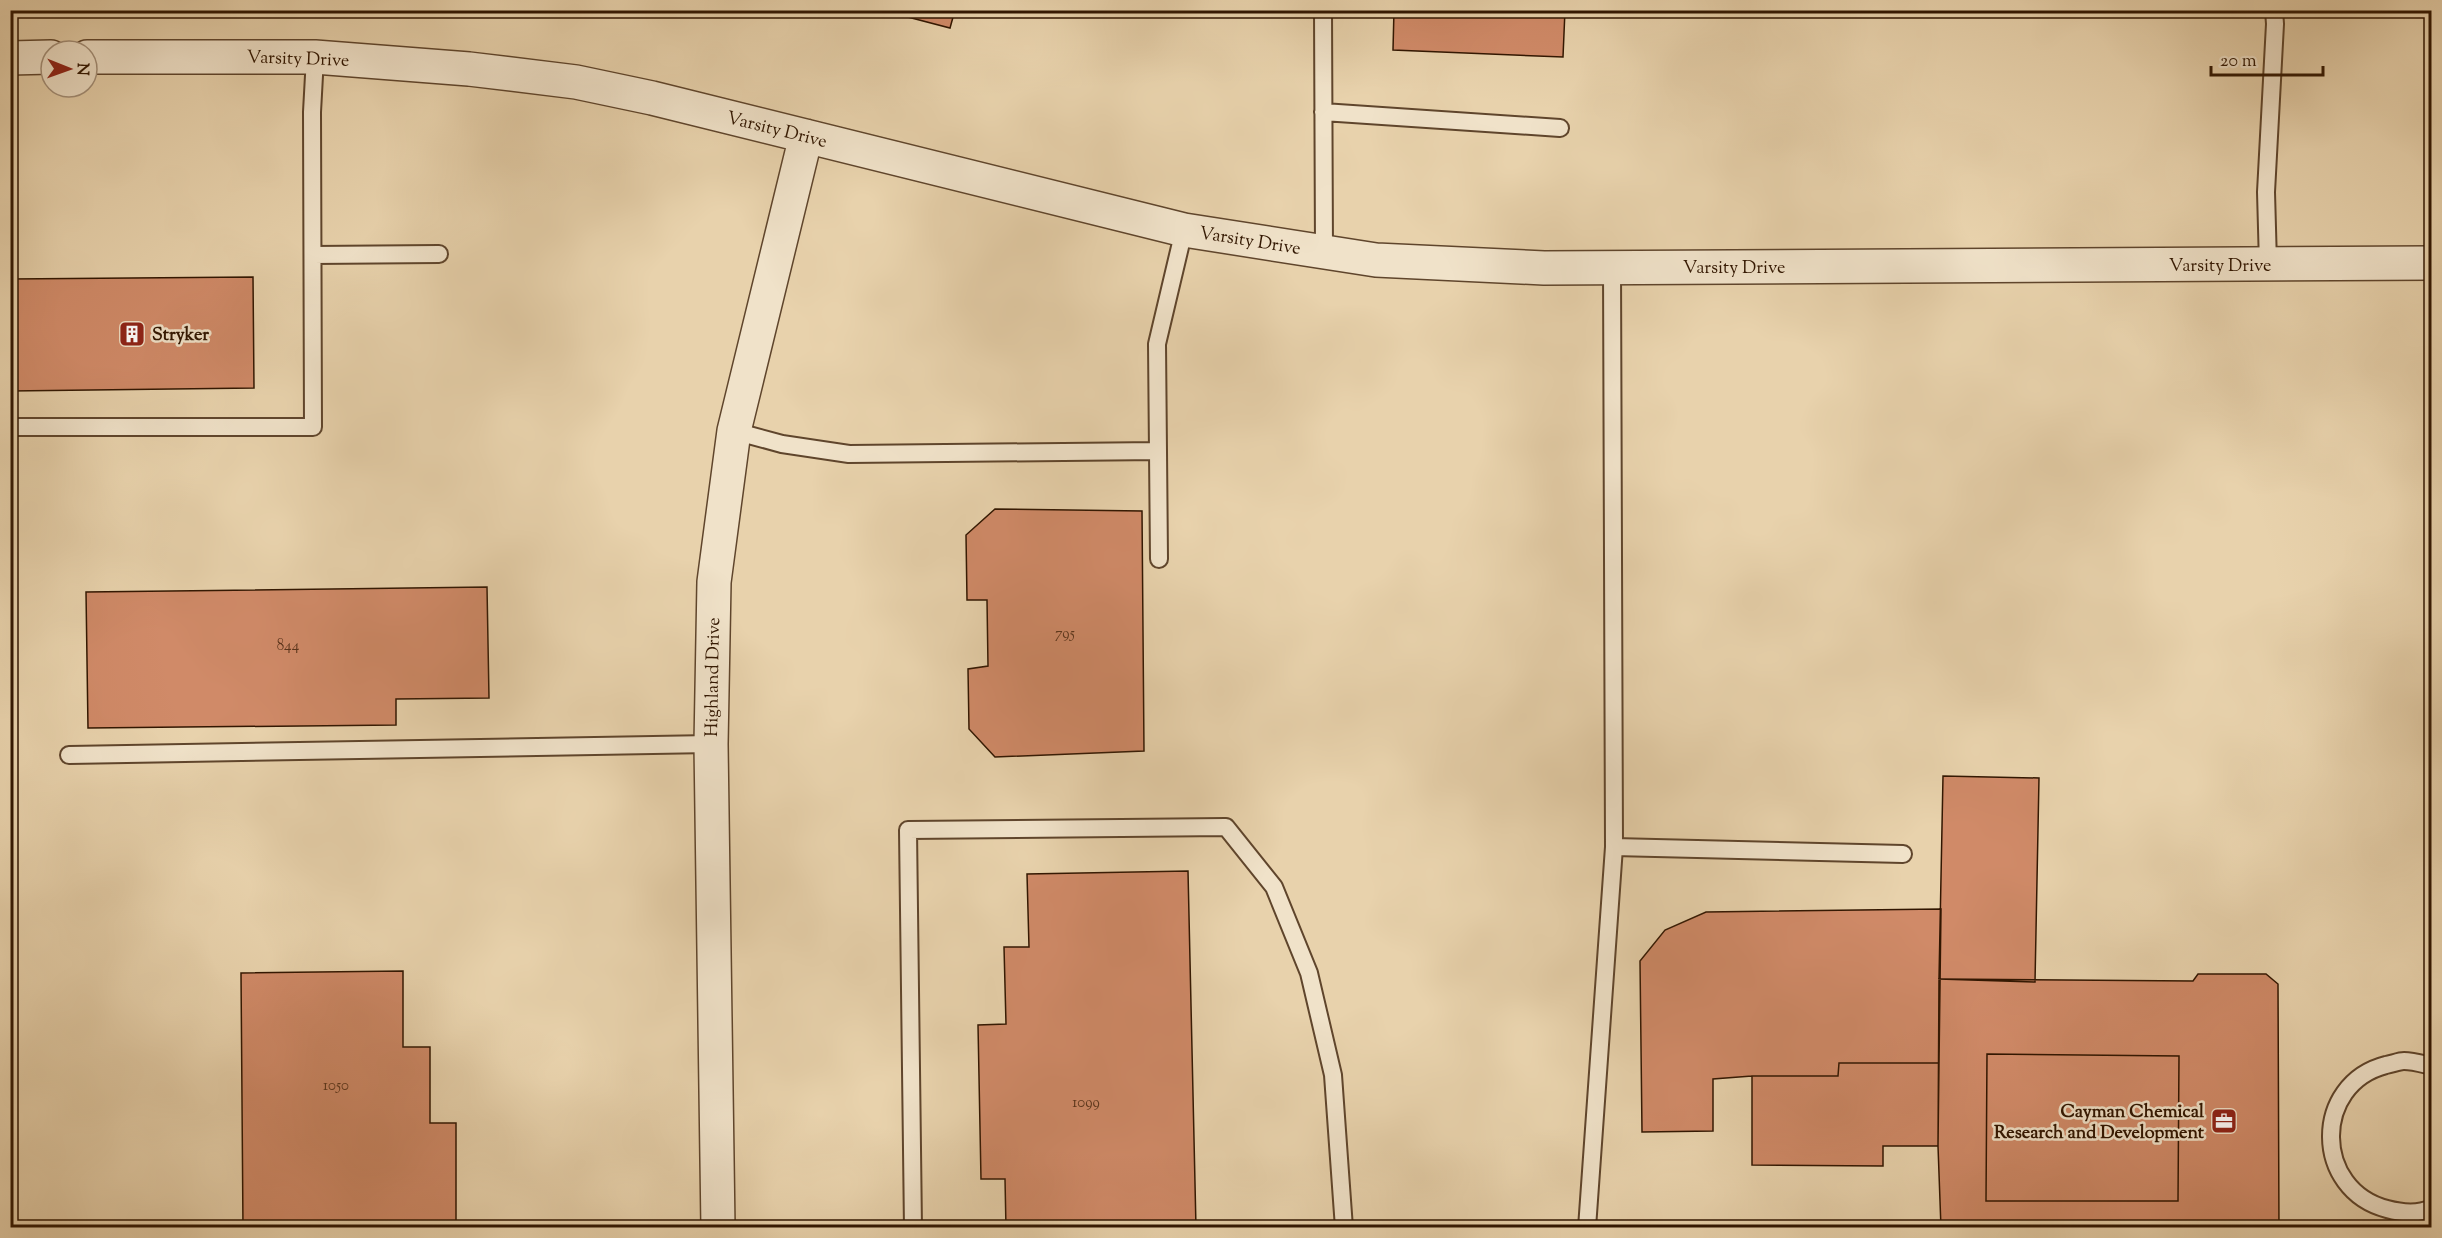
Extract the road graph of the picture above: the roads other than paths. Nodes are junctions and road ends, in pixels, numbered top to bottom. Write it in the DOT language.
graph roads {
  1 [pos="1323,10"];
  2 [pos="2274,10"];
  3 [pos="39,57"];
  4 [pos="99,57"];
  5 [pos="315,57"];
  6 [pos="10,58"];
  7 [pos="1323,112"];
  8 [pos="1560,128"];
  9 [pos="806,136"];
  10 [pos="1184,230"];
  11 [pos="1324,252"];
  12 [pos="439,254"];
  13 [pos="313,255"];
  14 [pos="2432,263"];
  15 [pos="2268,264"];
  16 [pos="1612,267"];
  17 [pos="10,427"];
  18 [pos="734,430"];
  19 [pos="1158,451"];
  20 [pos="1159,559"];
  21 [pos="711,744"];
  22 [pos="69,755"];
  23 [pos="1614,847"];
  24 [pos="1903,854"];
  25 [pos="2432,1066"];
  26 [pos="2432,1208"];
  27 [pos="718,1227"];
  28 [pos="913,1227"];
  29 [pos="1344,1227"];
  30 [pos="1587,1227"];
  1 -- 7 [label="lane"];
  2 -- 15 [label="lane"];
  3 -- 6 [label="street"];
  4 -- 5 [label="street, Varsity Drive"];
  5 -- 9 [label="street, Varsity Drive"];
  5 -- 13 [label="lane"];
  7 -- 8 [label="lane"];
  7 -- 11 [label="lane"];
  9 -- 10 [label="street, Varsity Drive"];
  9 -- 18 [label="street, Highland Drive"];
  10 -- 11 [label="street, Varsity Drive"];
  10 -- 19 [label="lane"];
  11 -- 16 [label="street, Varsity Drive"];
  12 -- 13 [label="lane"];
  13 -- 17 [label="lane"];
  14 -- 15 [label="street, Varsity Drive"];
  15 -- 16 [label="street, Varsity Drive"];
  16 -- 23 [label="lane"];
  18 -- 19 [label="lane"];
  18 -- 21 [label="street, Highland Drive"];
  19 -- 20 [label="lane"];
  21 -- 22 [label="lane"];
  21 -- 27 [label="street, Highland Drive"];
  23 -- 24 [label="lane"];
  23 -- 30 [label="lane"];
  25 -- 26 [label="lane"];
  28 -- 29 [label="lane"];
}
